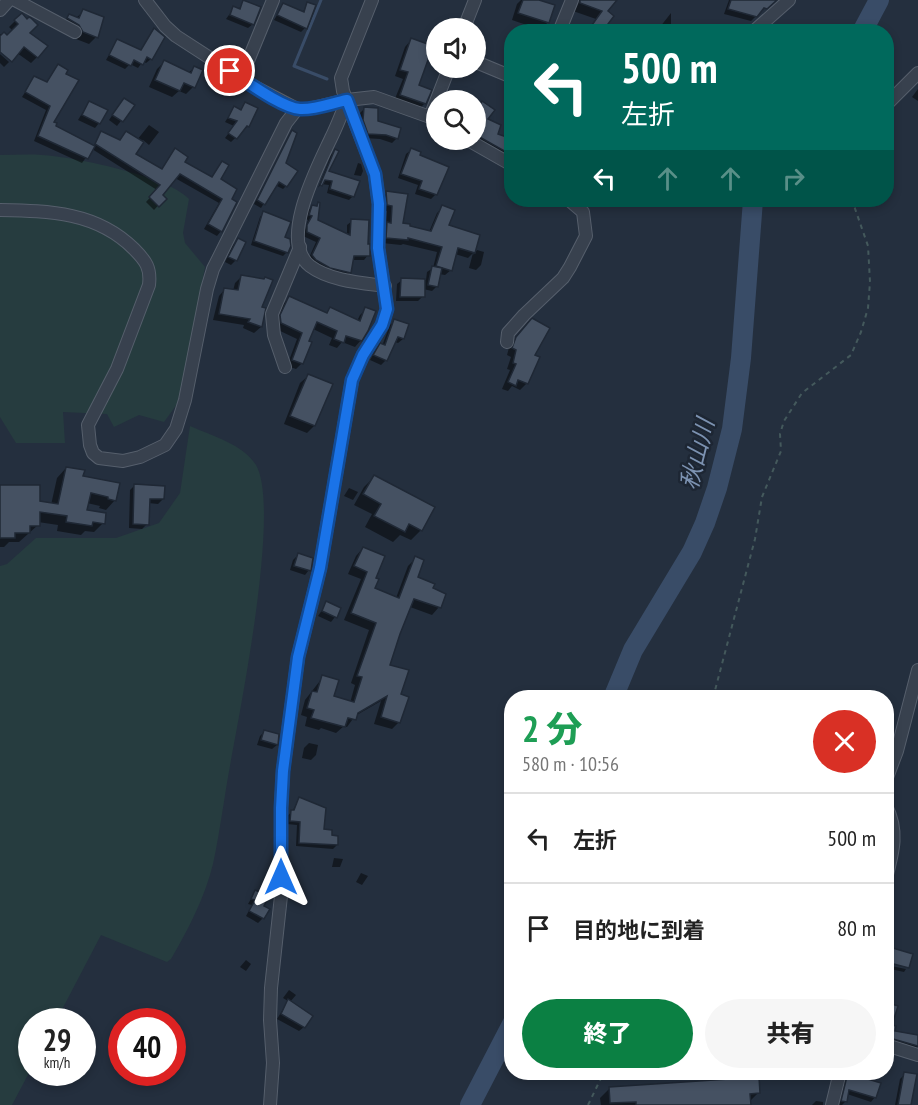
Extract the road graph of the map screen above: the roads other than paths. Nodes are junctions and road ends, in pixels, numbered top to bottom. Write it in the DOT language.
graph roads {
  1 [pos="9,0"];
  2 [pos="15,0"];
  3 [pos="145,0"];
  4 [pos="273,0"];
  5 [pos="372,0"];
  6 [pos="475,0"];
  7 [pos="572,0"];
  8 [pos="789,0"];
  9 [pos="0,10"];
  10 [pos="468,18"];
  11 [pos="562,24"];
  12 [pos="762,24"];
  13 [pos="75,32"];
  14 [pos="486,66"];
  15 [pos="918,73"];
  16 [pos="504,74"];
  17 [pos="241,78"];
  18 [pos="894,97"];
  19 [pos="347,100"];
  20 [pos="297,109"];
  21 [pos="426,116"];
  22 [pos="486,150"];
  23 [pos="504,160"];
  24 [pos="577,207"];
  25 [pos="0,210"];
  26 [pos="300,247"];
  27 [pos="385,286"];
  28 [pos="507,342"];
  29 [pos="285,366"];
  30 [pos="918,670"];
  31 [pos="894,757"];
  32 [pos="894,1048"];
  33 [pos="918,1055"];
  34 [pos="838,1080"];
  35 [pos="270,1105"];
  36 [pos="832,1105"];
  1 -- 9 [label="street"];
  2 -- 13 [label="street"];
  3 -- 17 [label="street"];
  4 -- 17 [label="street"];
  5 -- 19 [label="street"];
  6 -- 10 [label="street"];
  7 -- 11 [label="street"];
  8 -- 12 [label="street"];
  14 -- 16 [label="street"];
  15 -- 18 [label="street"];
  17 -- 20 [label="street"];
  19 -- 20 [label="street"];
  19 -- 21 [label="street"];
  19 -- 26 [label="street"];
  19 -- 27 [label="street"];
  20 -- 25 [label="street"];
  22 -- 23 [label="street"];
  24 -- 28 [label="street"];
  26 -- 27 [label="street"];
  26 -- 29 [label="street"];
  27 -- 35 [label="street"];
  30 -- 31 [label="street"];
  32 -- 33 [label="street"];
  34 -- 36 [label="street"];
}
